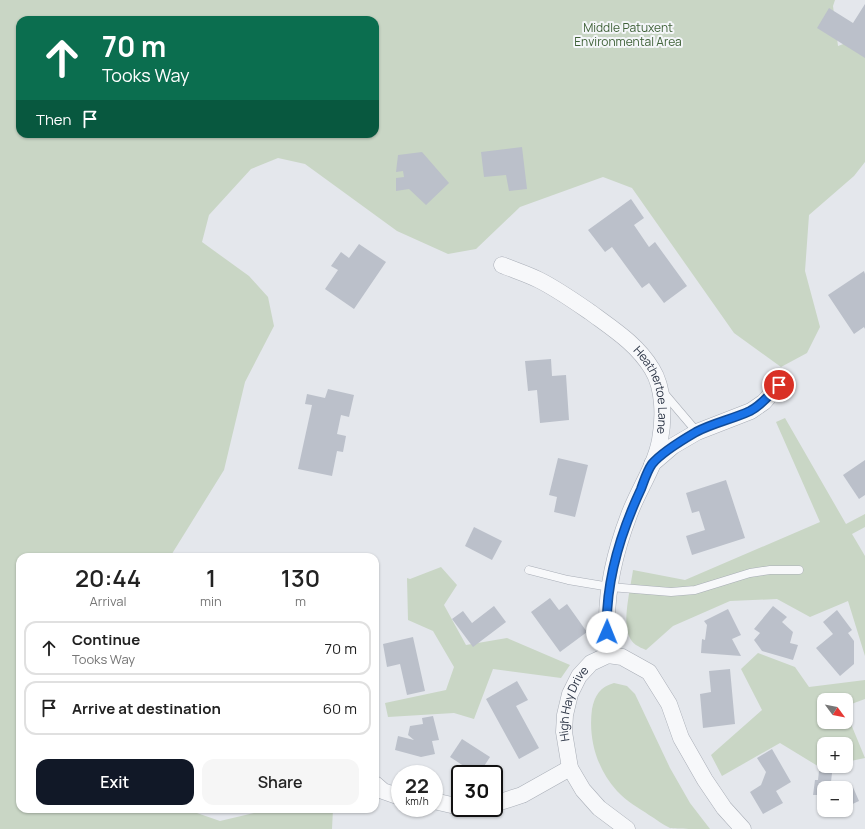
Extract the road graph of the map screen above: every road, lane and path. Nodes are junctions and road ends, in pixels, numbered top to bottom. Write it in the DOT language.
graph roads {
  1 [pos="502,265"];
  2 [pos="779,385"];
  3 [pos="660,389"];
  4 [pos="698,432"];
  5 [pos="652,464"];
  6 [pos="529,570"];
  7 [pos="799,570"];
  8 [pos="610,587"];
  9 [pos="608,655"];
  10 [pos="570,768"];
  11 [pos="379,788"];
  12 [pos="391,794"];
  13 [pos="503,801"];
  14 [pos="626,829"];
  15 [pos="743,829"];
  1 -- 3 [label="street, Heathertoe Lane"];
  2 -- 4 [label="street"];
  3 -- 4 [label="lane"];
  3 -- 5 [label="street, Heathertoe Lane"];
  4 -- 5 [label="street"];
  5 -- 8 [label="street, Heathertoe Lane"];
  6 -- 8 [label="lane"];
  7 -- 8 [label="lane"];
  8 -- 9 [label="street, Heathertoe Lane"];
  9 -- 10 [label="street, High Hay Drive"];
  9 -- 15 [label="street"];
  10 -- 13 [label="street"];
  10 -- 14 [label="street, High Hay Drive"];
  11 -- 12 [label="street"];
}
